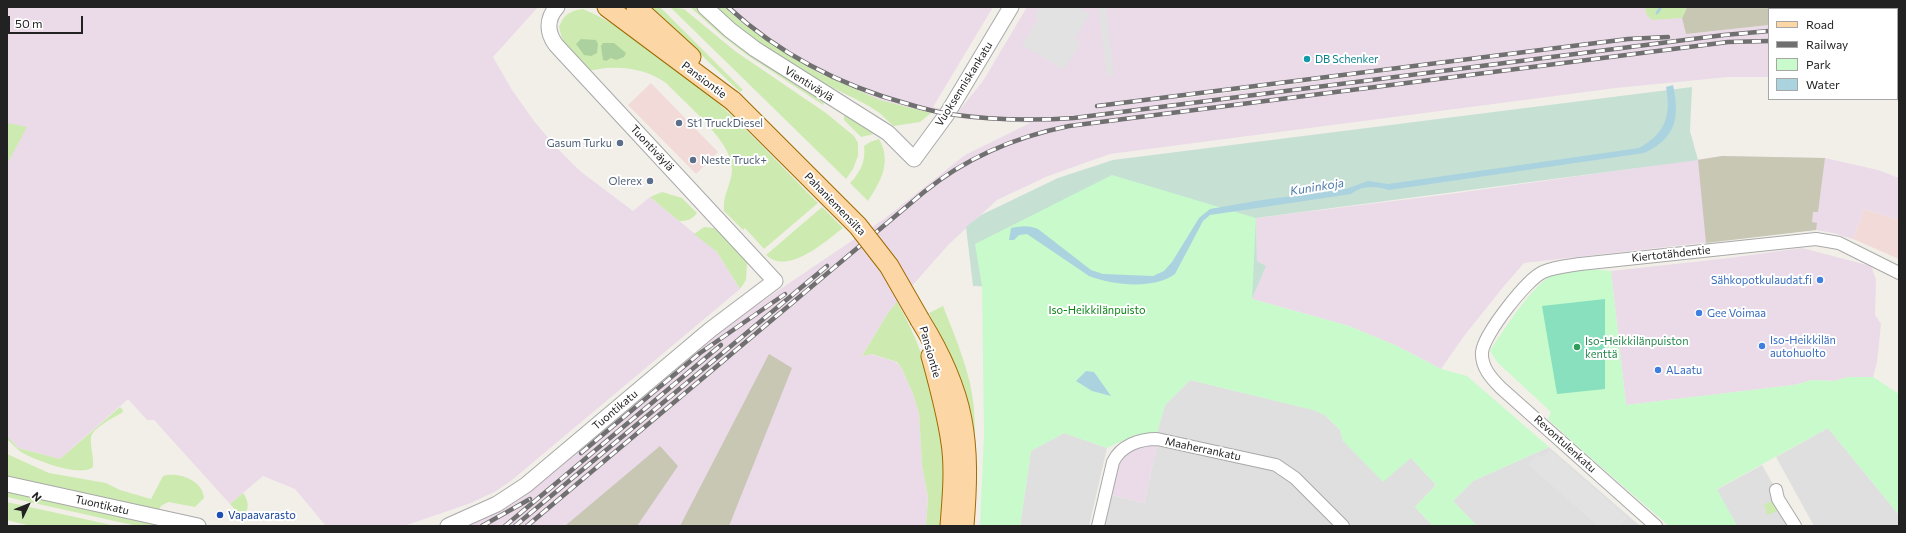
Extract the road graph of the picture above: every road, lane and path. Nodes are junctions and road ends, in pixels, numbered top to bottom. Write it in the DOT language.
graph roads {
  1 [pos="557,7"];
  2 [pos="607,7"];
  3 [pos="636,7"];
  4 [pos="705,7"];
  5 [pos="1011,7"];
  6 [pos="733,101"];
  7 [pos="914,159"];
  8 [pos="1899,273"];
  9 [pos="775,281"];
  10 [pos="920,320"];
  11 [pos="1482,356"];
  12 [pos="7,484"];
  13 [pos="1776,490"];
  14 [pos="194,526"];
  15 [pos="448,526"];
  16 [pos="950,526"];
  17 [pos="964,526"];
  18 [pos="1098,526"];
  19 [pos="1343,526"];
  20 [pos="1656,526"];
  21 [pos="1795,526"];
  1 -- 9 [label="street, Tuontiväylä"];
  2 -- 6 [label="main road, Pansiontie"];
  3 -- 6 [label="main road, Pansiontie"];
  4 -- 7 [label="street, Vientiväylä"];
  5 -- 7 [label="street, Vuoksenniskankatu"];
  6 -- 10 [label="main road, Pahaniemensilta, bridge"];
  8 -- 11 [label="street, Kiertotähdentie"];
  9 -- 15 [label="street, Tuontikatu"];
  10 -- 16 [label="main road, Pansiontie"];
  10 -- 17 [label="main road, Pansiontie"];
  11 -- 20 [label="street, Revontulenkatu"];
  12 -- 14 [label="street, Tuontikatu"];
  13 -- 21 [label="street"];
  18 -- 19 [label="street, Maaherrankatu"];
}
